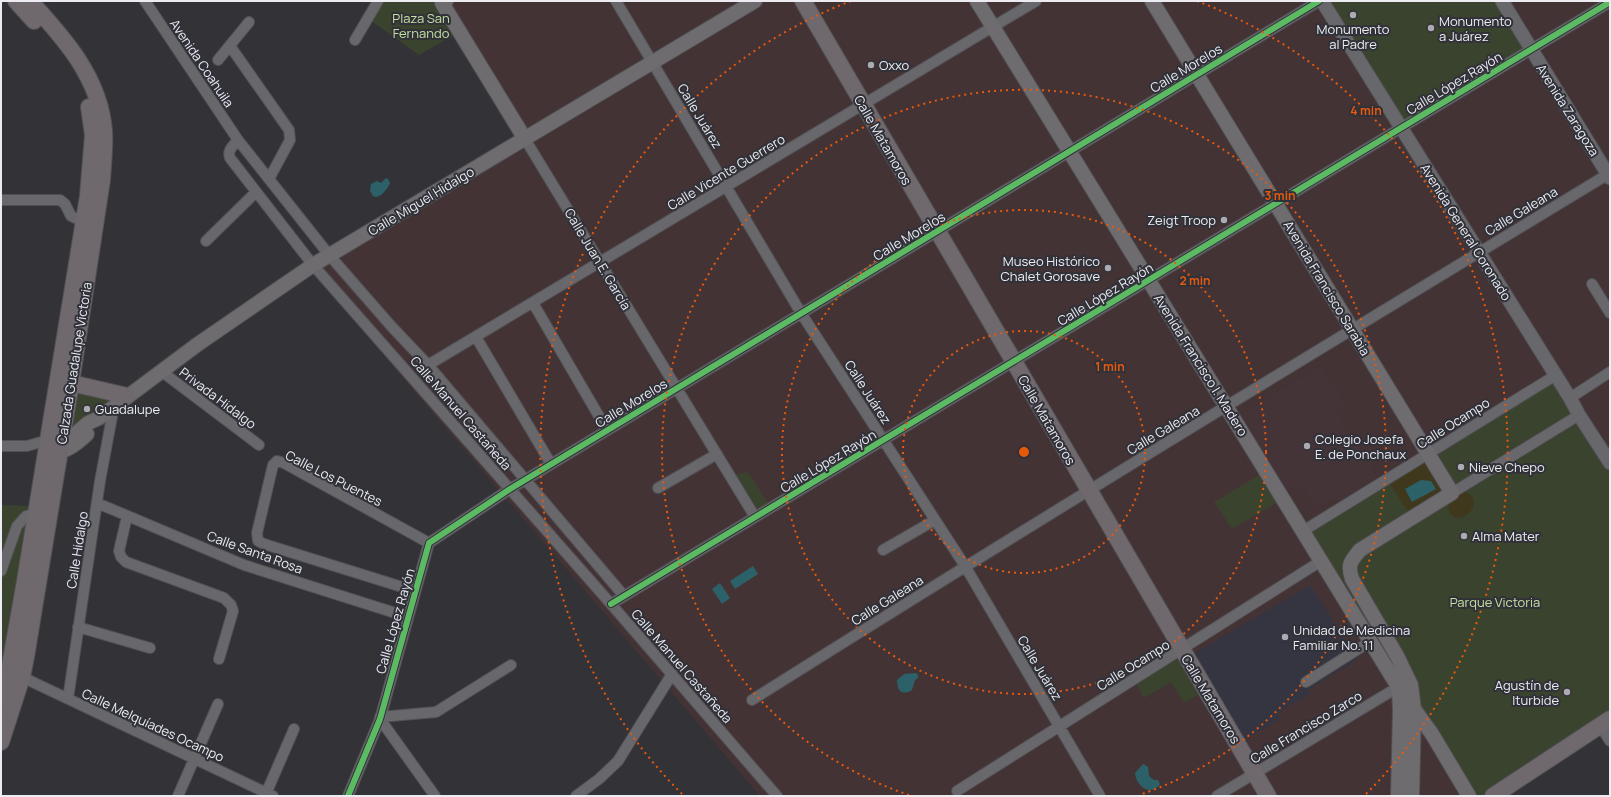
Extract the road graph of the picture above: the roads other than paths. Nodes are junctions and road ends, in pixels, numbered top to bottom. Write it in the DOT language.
graph roads {
  1 [pos="16,1"];
  2 [pos="30,1"];
  3 [pos="378,1"];
  4 [pos="616,1"];
  5 [pos="755,1"];
  6 [pos="803,1"];
  7 [pos="977,1"];
  8 [pos="1036,1"];
  9 [pos="1152,1"];
  10 [pos="1319,1"];
  11 [pos="1322,1"];
  12 [pos="1502,1"];
  13 [pos="148,2"];
  14 [pos="443,2"];
  15 [pos="1610,2"];
  16 [pos="249,22"];
  17 [pos="993,27"];
  18 [pos="355,40"];
  19 [pos="230,46"];
  20 [pos="1531,49"];
  21 [pos="218,60"];
  22 [pos="653,62"];
  23 [pos="1197,75"];
  24 [pos="863,105"];
  25 [pos="1401,128"];
  26 [pos="238,140"];
  27 [pos="525,140"];
  28 [pos="1069,152"];
  29 [pos="1609,175"];
  30 [pos="269,179"];
  31 [pos="726,187"];
  32 [pos="256,192"];
  33 [pos="1,200"];
  34 [pos="1275,204"];
  35 [pos="84,222"];
  36 [pos="937,232"];
  37 [pos="206,241"];
  38 [pos="1479,251"];
  39 [pos="330,256"];
  40 [pos="600,263"];
  41 [pos="313,265"];
  42 [pos="1149,280"];
  43 [pos="1592,284"];
  44 [pos="533,303"];
  45 [pos="801,313"];
  46 [pos="1610,313"];
  47 [pos="1352,330"];
  48 [pos="476,337"];
  49 [pos="1013,362"];
  50 [pos="428,365"];
  51 [pos="161,371"];
  52 [pos="1610,372"];
  53 [pos="1556,375"];
  54 [pos="71,383"];
  55 [pos="677,389"];
  56 [pos="127,396"];
  57 [pos="1570,398"];
  58 [pos="114,406"];
  59 [pos="1227,407"];
  60 [pos="1579,415"];
  61 [pos="608,430"];
  62 [pos="883,440"];
  63 [pos="259,445"];
  64 [pos="1,446"];
  65 [pos="27,446"];
  66 [pos="54,447"];
  67 [pos="717,454"];
  68 [pos="1428,454"];
  69 [pos="1610,463"];
  70 [pos="551,464"];
  71 [pos="525,480"];
  72 [pos="658,488"];
  73 [pos="510,489"];
  74 [pos="1089,491"];
  75 [pos="1452,493"];
  76 [pos="97,503"];
  77 [pos="37,513"];
  78 [pos="127,516"];
  79 [pos="755,518"];
  80 [pos="935,520"];
  81 [pos="1303,531"];
  82 [pos="429,543"];
  83 [pos="883,550"];
  84 [pos="1322,561"];
  85 [pos="965,566"];
  86 [pos="1,570"];
  87 [pos="415,591"];
  88 [pos="624,596"];
  89 [pos="611,604"];
  90 [pos="408,616"];
  91 [pos="78,626"];
  92 [pos="1371,642"];
  93 [pos="150,648"];
  94 [pos="1182,649"];
  95 [pos="219,659"];
  96 [pos="511,665"];
  97 [pos="672,674"];
  98 [pos="22,677"];
  99 [pos="1306,682"];
  100 [pos="1405,686"];
  101 [pos="68,699"];
  102 [pos="752,700"];
  103 [pos="1,704"];
  104 [pos="218,704"];
  105 [pos="1414,710"];
  106 [pos="380,718"];
  107 [pos="1605,722"];
  108 [pos="1060,727"];
  109 [pos="294,729"];
  110 [pos="1610,741"];
  111 [pos="1,742"];
  112 [pos="194,759"];
  113 [pos="1255,773"];
  114 [pos="957,791"];
  115 [pos="268,795"];
  116 [pos="178,796"];
  117 [pos="348,796"];
  118 [pos="435,796"];
  119 [pos="576,796"];
  120 [pos="777,796"];
  121 [pos="1100,796"];
  122 [pos="1218,796"];
  123 [pos="1268,796"];
  124 [pos="1398,796"];
  125 [pos="1412,796"];
  126 [pos="1469,796"];
  127 [pos="1493,796"];
  1 -- 35 [label="main road, Calzada Guadalupe Victoria"];
  2 -- 54 [label="main road, Calzada Guadalupe Victoria"];
  3 -- 18 [label="street"];
  4 -- 22 [label="street, Calle Juárez"];
  5 -- 22 [label="main road, Calle Miguel Hidalgo"];
  6 -- 24 [label="main road, Calle Matamoros"];
  7 -- 17 [label="main road, Avenida Francisco I. Madero"];
  8 -- 17 [label="street, Calle Vicente Guerrero"];
  9 -- 23 [label="main road, Avenida Francisco Sarabia"];
  10 -- 23 [label="street, Calle Morelos"];
  11 -- 25 [label="street, Avenida General Coronado"];
  12 -- 20 [label="street, Avenida Zaragoza"];
  13 -- 26 [label="street, Avenida Coahuila"];
  14 -- 27 [label="main road, Calle Juan E. García"];
  15 -- 20 [label="street, Calle López Rayón"];
  16 -- 19 [label="street"];
  17 -- 24 [label="street, Calle Vicente Guerrero"];
  17 -- 28 [label="main road, Avenida Francisco I. Madero"];
  19 -- 21 [label="street"];
  19 -- 30 [label="street"];
  20 -- 25 [label="street, Calle López Rayón"];
  20 -- 29 [label="street, Avenida Zaragoza"];
  22 -- 27 [label="main road, Calle Miguel Hidalgo"];
  22 -- 31 [label="street, Calle Juárez"];
  23 -- 28 [label="street, Calle Morelos"];
  23 -- 34 [label="main road, Avenida Francisco Sarabia"];
  24 -- 31 [label="street, Calle Vicente Guerrero"];
  24 -- 36 [label="main road, Calle Matamoros"];
  25 -- 34 [label="street, Calle López Rayón"];
  25 -- 38 [label="street, Avenida General Coronado"];
  26 -- 30 [label="street, Avenida Coahuila"];
  26 -- 32 [label="street"];
  27 -- 39 [label="main road, Calle Miguel Hidalgo"];
  27 -- 40 [label="street, Calle Juan E. García"];
  28 -- 36 [label="street, Calle Morelos"];
  28 -- 42 [label="main road, Avenida Francisco I. Madero"];
  29 -- 38 [label="street, Calle Galeana"];
  30 -- 39 [label="street, Avenida Coahuila"];
  31 -- 40 [label="street, Calle Vicente Guerrero"];
  31 -- 45 [label="street, Calle Juárez"];
  32 -- 37 [label="street"];
  32 -- 41 [label="street"];
  33 -- 35 [label="street"];
  34 -- 42 [label="street, Calle López Rayón"];
  34 -- 47 [label="main road, Avenida Francisco Sarabia"];
  35 -- 66 [label="main road, Calzada Guadalupe Victoria"];
  36 -- 45 [label="street, Calle Morelos"];
  36 -- 49 [label="main road, Calle Matamoros"];
  38 -- 47 [label="street, Calle Galeana"];
  38 -- 53 [label="street, Avenida General Coronado"];
  39 -- 41 [label="main road, Calle Miguel Hidalgo"];
  39 -- 50 [label="street, Calle Manuel Castañeda"];
  40 -- 44 [label="street, Calle Vicente Guerrero"];
  40 -- 55 [label="street, Calle Juan E. García"];
  41 -- 51 [label="main road, Calle Miguel Hidalgo"];
  41 -- 73 [label="street, Calle Manuel Castañeda"];
  42 -- 49 [label="street, Calle López Rayón"];
  42 -- 59 [label="main road, Avenida Francisco I. Madero"];
  43 -- 46 [label="street"];
  44 -- 48 [label="street, Calle Vicente Guerrero"];
  44 -- 61 [label="street"];
  45 -- 55 [label="street, Calle Morelos"];
  45 -- 62 [label="street, Calle Juárez"];
  47 -- 59 [label="street, Calle Galeana"];
  47 -- 68 [label="main road, Avenida Francisco Sarabia"];
  48 -- 50 [label="street, Calle Vicente Guerrero"];
  48 -- 70 [label="street"];
  49 -- 62 [label="street, Calle López Rayón"];
  49 -- 74 [label="main road, Calle Matamoros"];
  50 -- 71 [label="street, Calle Manuel Castañeda"];
  51 -- 56 [label="main road, Calle Miguel Hidalgo"];
  51 -- 63 [label="street, Privada Hidalgo"];
  52 -- 57 [label="street"];
  53 -- 57 [label="street, Avenida General Coronado"];
  53 -- 68 [label="street, Calle Ocampo"];
  54 -- 56 [label="main road"];
  54 -- 66 [label="main road, Calzada Guadalupe Victoria"];
  55 -- 61 [label="street, Calle Morelos"];
  55 -- 67 [label="street, Calle Juan E. García"];
  56 -- 58 [label="main road, Calle Miguel Hidalgo"];
  57 -- 60 [label="street, Avenida General Coronado"];
  58 -- 66 [label="main road, Calle Miguel Hidalgo"];
  58 -- 76 [label="street, Calle Hidalgo"];
  59 -- 74 [label="street, Calle Galeana"];
  59 -- 81 [label="main road, Avenida Francisco I. Madero"];
  60 -- 69 [label="street, Avenida General Coronado"];
  60 -- 75 [label="street"];
  61 -- 70 [label="street, Calle Morelos"];
  62 -- 79 [label="street, Calle López Rayón"];
  62 -- 80 [label="street, Calle Juárez"];
  64 -- 65 [label="street"];
  65 -- 66 [label="street"];
  65 -- 66 [label="street"];
  66 -- 77 [label="main road, Calzada Guadalupe Victoria"];
  66 -- 98 [label="main road, Calzada Guadalupe Victoria"];
  67 -- 72 [label="street"];
  67 -- 79 [label="street, Calle Juan E. García"];
  68 -- 75 [label="main road, Avenida Francisco Sarabia"];
  68 -- 81 [label="street, Calle Ocampo"];
  70 -- 71 [label="street, Calle Morelos"];
  71 -- 73 [label="street, Calle Morelos"];
  71 -- 88 [label="street, Calle Manuel Castañeda"];
  73 -- 82 [label="street"];
  73 -- 89 [label="street, Calle Manuel Castañeda"];
  74 -- 85 [label="street, Calle Galeana"];
  74 -- 94 [label="main road, Calle Matamoros"];
  75 -- 100 [label="main road"];
  76 -- 78 [label="street, Calle Santa Rosa"];
  76 -- 91 [label="street, Calle Hidalgo"];
  77 -- 86 [label="street"];
  77 -- 103 [label="main road, Calzada Guadalupe Victoria"];
  78 -- 90 [label="street, Calle Santa Rosa"];
  78 -- 95 [label="street"];
  79 -- 88 [label="street, Calle López Rayón"];
  80 -- 83 [label="street"];
  80 -- 85 [label="street, Calle Juárez"];
  81 -- 84 [label="main road, Avenida Francisco I. Madero"];
  82 -- 87 [label="street, Calle López Rayón"];
  82 -- 87 [label="street, Calle Los Puentes"];
  84 -- 92 [label="main road, Avenida Francisco I. Madero"];
  84 -- 94 [label="street, Calle Ocampo"];
  85 -- 102 [label="street, Calle Galeana"];
  85 -- 108 [label="street, Calle Juárez"];
  87 -- 90 [label="street, Calle López Rayón"];
  88 -- 89 [label="street, Calle López Rayón"];
  89 -- 97 [label="street, Calle Manuel Castañeda"];
  90 -- 106 [label="street, Calle López Rayón"];
  91 -- 93 [label="street"];
  91 -- 101 [label="street, Calle Hidalgo"];
  92 -- 99 [label="street"];
  92 -- 100 [label="main road, Avenida Francisco I. Madero"];
  94 -- 108 [label="street, Calle Ocampo"];
  94 -- 113 [label="main road, Calle Matamoros"];
  96 -- 106 [label="street"];
  97 -- 119 [label="street"];
  97 -- 120 [label="street, Calle Manuel Castañeda"];
  98 -- 101 [label="street, Calle Melquíades Ocampo"];
  98 -- 111 [label="main road, Calzada Guadalupe Victoria"];
  100 -- 105 [label="main road"];
  100 -- 113 [label="street, Calle Francisco Zarco"];
  100 -- 124 [label="main road"];
  101 -- 112 [label="street, Calle Melquíades Ocampo"];
  104 -- 112 [label="street"];
  105 -- 125 [label="main road"];
  105 -- 126 [label="main road"];
  106 -- 117 [label="street, Calle López Rayón"];
  106 -- 118 [label="street"];
  107 -- 110 [label="street"];
  107 -- 127 [label="main road"];
  108 -- 114 [label="street, Calle Ocampo"];
  108 -- 121 [label="street, Calle Juárez"];
  109 -- 115 [label="street"];
  112 -- 115 [label="street, Calle Melquíades Ocampo"];
  112 -- 116 [label="street"];
  113 -- 122 [label="street, Calle Francisco Zarco"];
  113 -- 123 [label="main road, Calle Matamoros"];
}
